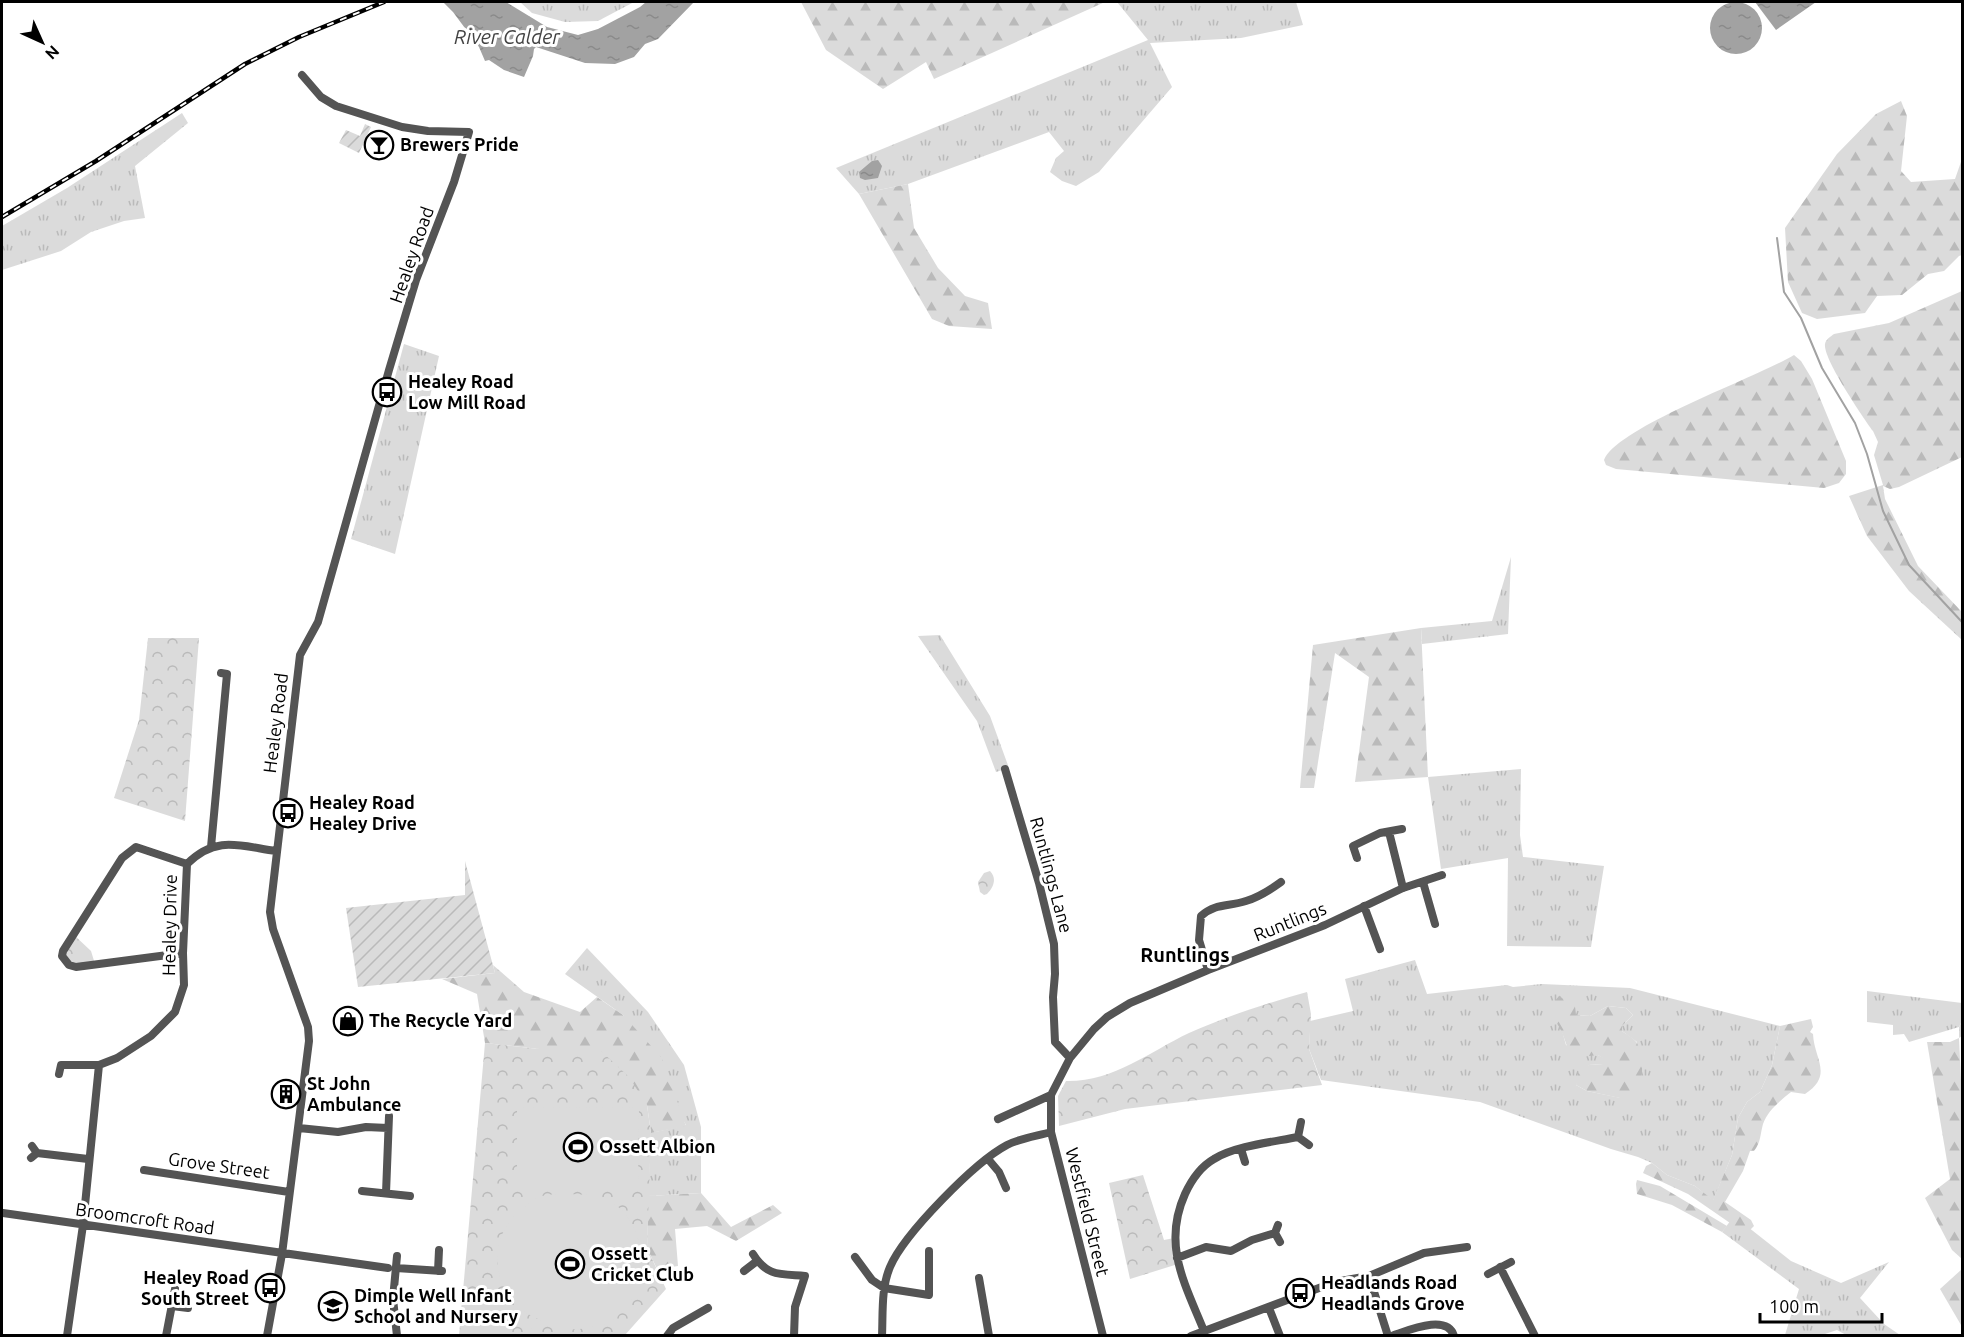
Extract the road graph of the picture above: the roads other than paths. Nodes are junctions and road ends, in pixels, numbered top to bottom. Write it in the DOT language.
graph roads {
  1 [pos="302,75"];
  2 [pos="221,673"];
  3 [pos="1005,769"];
  4 [pos="1402,829"];
  5 [pos="1389,832"];
  6 [pos="1342,844"];
  7 [pos="1353,846"];
  8 [pos="211,847"];
  9 [pos="276,851"];
  10 [pos="1357,858"];
  11 [pos="187,864"];
  12 [pos="1442,875"];
  13 [pos="1281,882"];
  14 [pos="1423,882"];
  15 [pos="1403,888"];
  16 [pos="1364,906"];
  17 [pos="1435,924"];
  18 [pos="1380,949"];
  19 [pos="183,953"];
  20 [pos="1208,970"];
  21 [pos="1070,1058"];
  22 [pos="99,1065"];
  23 [pos="59,1074"];
  24 [pos="1051,1095"];
  25 [pos="389,1116"];
  26 [pos="998,1119"];
  27 [pos="1301,1122"];
  28 [pos="299,1128"];
  29 [pos="388,1128"];
  30 [pos="1052,1132"];
  31 [pos="1298,1137"];
  32 [pos="1308,1146"];
  33 [pos="1241,1149"];
  34 [pos="33,1152"];
  35 [pos="88,1159"];
  36 [pos="988,1159"];
  37 [pos="1245,1162"];
  38 [pos="144,1170"];
  39 [pos="1006,1188"];
  40 [pos="362,1191"];
  41 [pos="289,1192"];
  42 [pos="386,1193"];
  43 [pos="410,1196"];
  44 [pos="3,1213"];
  45 [pos="83,1225"];
  46 [pos="1280,1242"];
  47 [pos="1467,1247"];
  48 [pos="439,1250"];
  49 [pos="930,1251"];
  50 [pos="282,1254"];
  51 [pos="397,1256"];
  52 [pos="855,1257"];
  53 [pos="1177,1258"];
  54 [pos="1511,1262"];
  55 [pos="1500,1267"];
  56 [pos="392,1268"];
  57 [pos="744,1271"];
  58 [pos="1488,1274"];
  59 [pos="1369,1276"];
  60 [pos="980,1278"];
  61 [pos="884,1288"];
  62 [pos="175,1289"];
  63 [pos="172,1306"];
  64 [pos="188,1308"];
  65 [pos="708,1308"];
  66 [pos="1269,1308"];
  67 [pos="1204,1331"];
  68 [pos="67,1335"];
  69 [pos="166,1335"];
  70 [pos="267,1335"];
  71 [pos="398,1335"];
  72 [pos="667,1335"];
  73 [pos="794,1335"];
  74 [pos="882,1335"];
  75 [pos="989,1335"];
  76 [pos="1103,1335"];
  77 [pos="1191,1335"];
  78 [pos="1280,1335"];
  79 [pos="1390,1335"];
  80 [pos="1454,1335"];
  81 [pos="1535,1335"];
  1 -- 9 [label="street, Healey Road"];
  2 -- 8 [label="street"];
  3 -- 21 [label="street, Runtlings Lane"];
  4 -- 5 [label="street"];
  5 -- 7 [label="street"];
  5 -- 15 [label="street"];
  6 -- 7 [label="street"];
  7 -- 10 [label="street"];
  8 -- 9 [label="street"];
  8 -- 11 [label="street, Healey Drive"];
  9 -- 28 [label="street, Healey Road"];
  11 -- 19 [label="street, Healey Drive"];
  11 -- 19 [label="street"];
  12 -- 14 [label="street, Runtlings"];
  13 -- 20 [label="street"];
  14 -- 15 [label="street, Runtlings"];
  14 -- 17 [label="street"];
  15 -- 16 [label="street, Runtlings"];
  16 -- 18 [label="street"];
  16 -- 20 [label="street, Runtlings"];
  19 -- 22 [label="street, Healey Drive"];
  20 -- 21 [label="street, Runtlings"];
  21 -- 24 [label="street, Runtlings"];
  22 -- 23 [label="street, Healey Drive"];
  22 -- 35 [label="street"];
  24 -- 26 [label="street"];
  24 -- 30 [label="street, Westfield Street"];
  25 -- 29 [label="street"];
  27 -- 31 [label="street"];
  28 -- 29 [label="street"];
  28 -- 41 [label="street, Healey Road"];
  29 -- 42 [label="street"];
  30 -- 36 [label="street"];
  30 -- 76 [label="street, Westfield Street"];
  31 -- 32 [label="street"];
  31 -- 33 [label="street"];
  33 -- 37 [label="street"];
  33 -- 53 [label="street"];
  34 -- 35 [label="street"];
  35 -- 45 [label="street"];
  36 -- 39 [label="street"];
  36 -- 61 [label="street"];
  38 -- 41 [label="street, Grove Street"];
  40 -- 42 [label="street"];
  41 -- 50 [label="street, Healey Road"];
  42 -- 43 [label="street"];
  44 -- 45 [label="street, Broomcroft Road"];
  45 -- 50 [label="street, Broomcroft Road"];
  45 -- 68 [label="street"];
  46 -- 53 [label="street"];
  47 -- 59 [label="street"];
  48 -- 56 [label="street, Broomcroft Road"];
  49 -- 61 [label="street"];
  50 -- 56 [label="street, Broomcroft Road"];
  50 -- 70 [label="street, Healey Road"];
  51 -- 56 [label="street"];
  52 -- 61 [label="street"];
  53 -- 67 [label="street"];
  54 -- 55 [label="street"];
  55 -- 58 [label="street"];
  55 -- 81 [label="street"];
  56 -- 71 [label="street"];
  57 -- 73 [label="street"];
  59 -- 66 [label="street"];
  59 -- 79 [label="street"];
  60 -- 75 [label="street"];
  61 -- 74 [label="street"];
  62 -- 63 [label="street"];
  63 -- 64 [label="street"];
  63 -- 69 [label="street"];
  65 -- 72 [label="street"];
  66 -- 67 [label="street"];
  66 -- 78 [label="street"];
  67 -- 77 [label="street"];
  79 -- 80 [label="street"];
}
